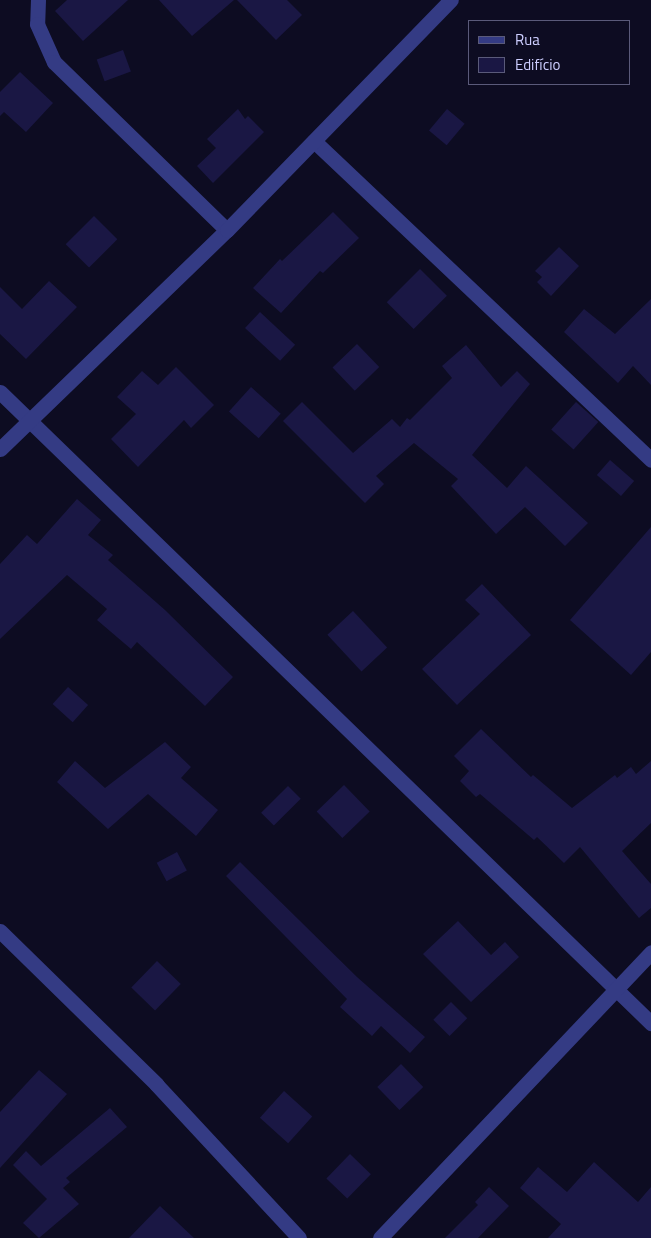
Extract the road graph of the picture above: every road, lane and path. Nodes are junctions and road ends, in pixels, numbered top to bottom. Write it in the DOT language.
graph roads {
  1 [pos="38,0"];
  2 [pos="451,0"];
  3 [pos="314,141"];
  4 [pos="227,230"];
  5 [pos="0,392"];
  6 [pos="29,420"];
  7 [pos="0,449"];
  8 [pos="651,460"];
  9 [pos="0,931"];
  10 [pos="651,952"];
  11 [pos="615,989"];
  12 [pos="651,1023"];
  13 [pos="299,1238"];
  14 [pos="380,1238"];
  1 -- 4 [label="street"];
  2 -- 3 [label="street"];
  3 -- 4 [label="street"];
  3 -- 8 [label="street"];
  4 -- 6 [label="street"];
  5 -- 6 [label="street"];
  6 -- 7 [label="street"];
  6 -- 11 [label="street"];
  9 -- 13 [label="street"];
  10 -- 11 [label="street"];
  11 -- 12 [label="street"];
  11 -- 14 [label="street"];
}
